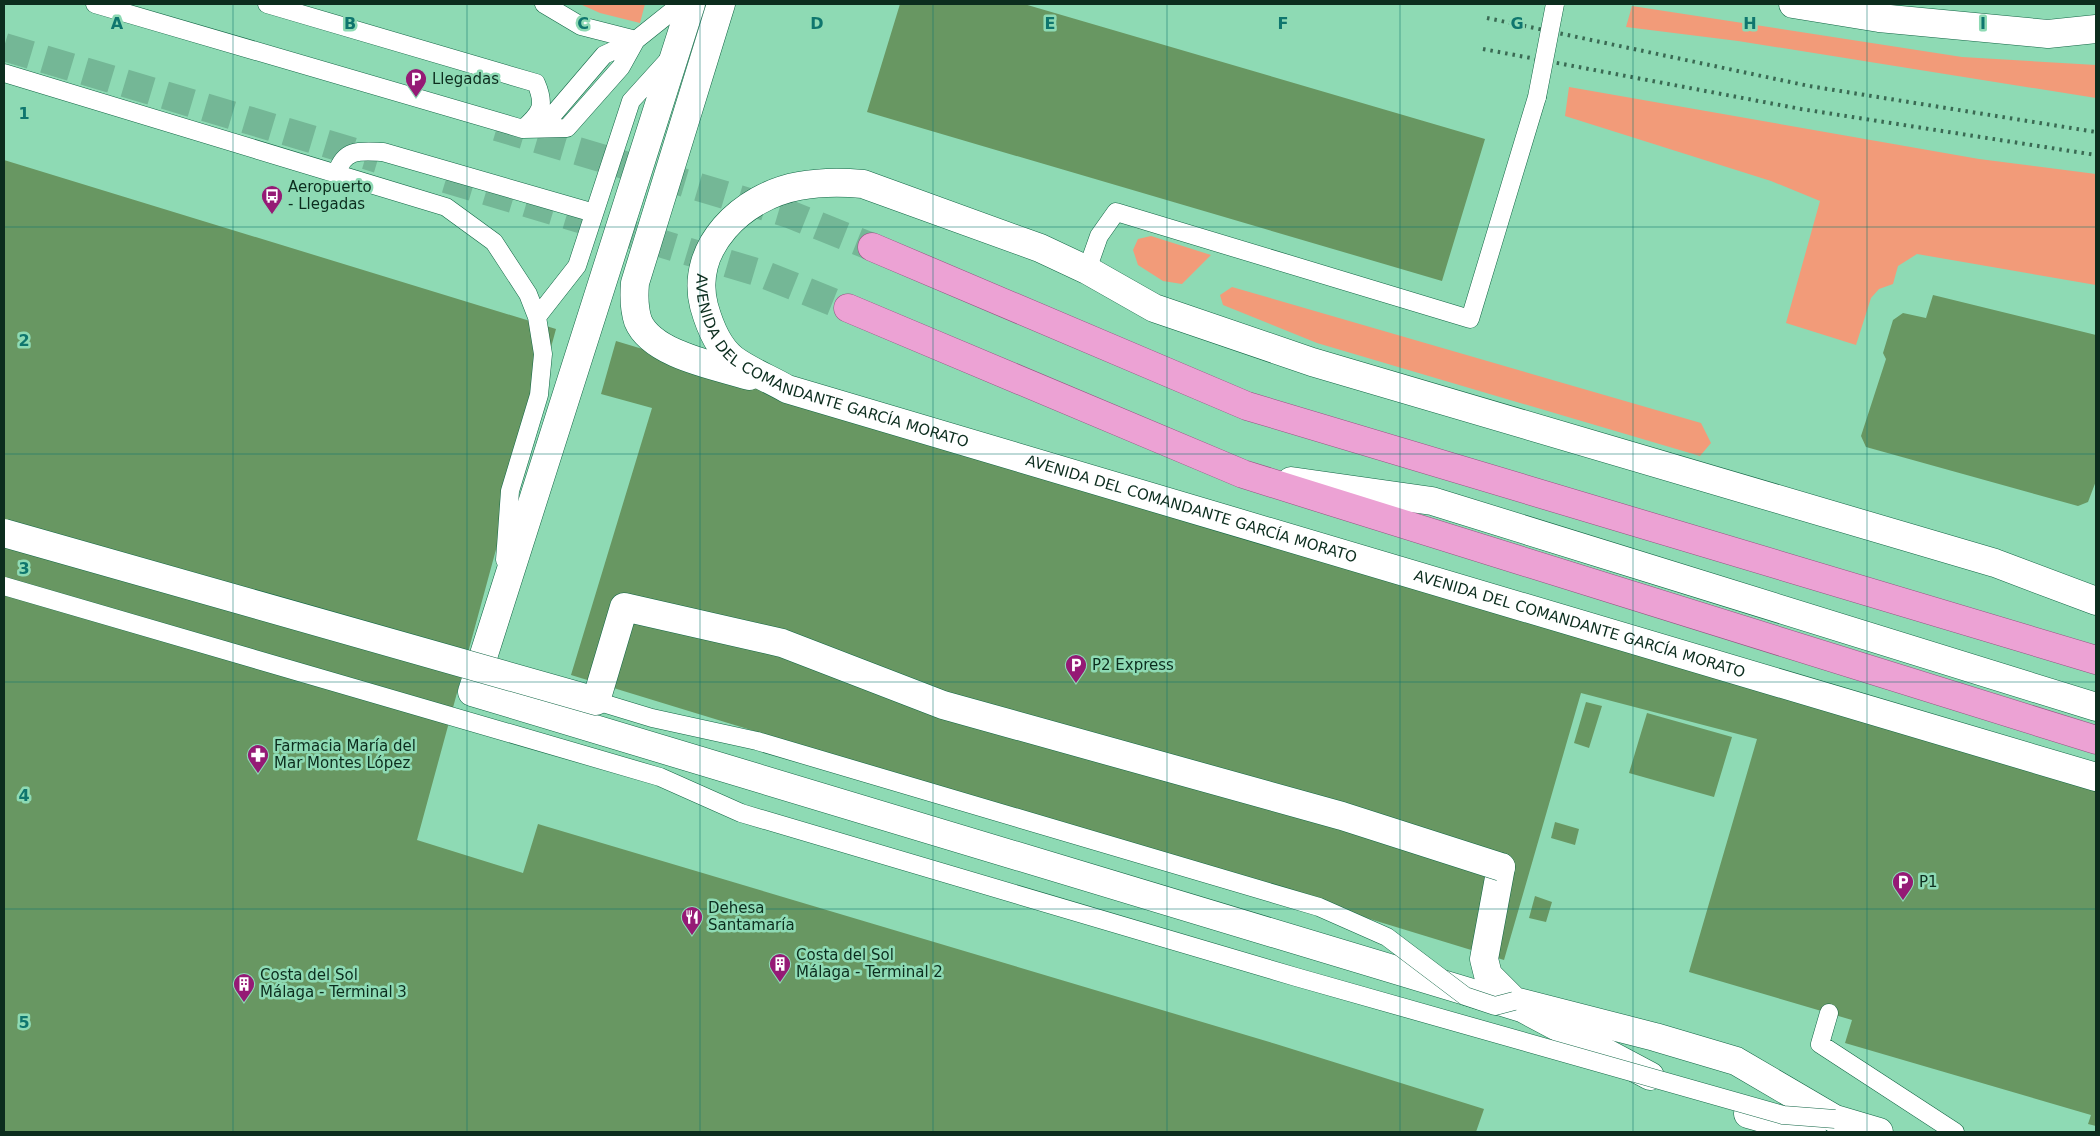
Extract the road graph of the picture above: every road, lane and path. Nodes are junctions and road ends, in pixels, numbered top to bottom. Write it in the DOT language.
graph roads {
  1 [pos="95,4"];
  2 [pos="267,4"];
  3 [pos="544,4"];
  4 [pos="681,4"];
  5 [pos="691,4"];
  6 [pos="722,4"];
  7 [pos="1555,4"];
  8 [pos="1792,4"];
  9 [pos="2096,28"];
  10 [pos="636,40"];
  11 [pos="675,53"];
  12 [pos="4,73"];
  13 [pos="523,129"];
  14 [pos="337,172"];
  15 [pos="594,213"];
  16 [pos="872,247"];
  17 [pos="1087,270"];
  18 [pos="848,308"];
  19 [pos="537,317"];
  20 [pos="787,389"];
  21 [pos="1243,474"];
  22 [pos="4,533"];
  23 [pos="4,586"];
  24 [pos="502,598"];
  25 [pos="2096,601"];
  26 [pos="2096,660"];
  27 [pos="596,701"];
  28 [pos="2096,707"];
  29 [pos="2096,740"];
  30 [pos="2096,777"];
  31 [pos="1514,1001"];
  32 [pos="1829,1013"];
  33 [pos="1823,1126"];
  34 [pos="1880,1132"];
  35 [pos="1955,1132"];
  1 -- 13 [label="lane"];
  2 -- 13 [label="lane"];
  3 -- 10 [label="lane"];
  4 -- 10 [label="lane"];
  5 -- 11 [label="street"];
  6 -- 20 [label="street"];
  7 -- 17 [label="lane, bridge"];
  8 -- 9 [label="street"];
  10 -- 13 [label="lane"];
  11 -- 15 [label="lane"];
  11 -- 24 [label="street"];
  12 -- 14 [label="lane"];
  14 -- 15 [label="lane"];
  14 -- 19 [label="lane"];
  15 -- 19 [label="lane"];
  16 -- 26 [label="main road"];
  17 -- 20 [label="street, AVENIDA DEL COMANDANTE GARCÍA MORATO"];
  17 -- 25 [label="street, AVENIDA DEL COMANDANTE GARCÍA MORATO"];
  18 -- 21 [label="main road"];
  19 -- 24 [label="lane"];
  20 -- 30 [label="street, AVENIDA DEL COMANDANTE GARCÍA MORATO"];
  21 -- 28 [label="street"];
  21 -- 29 [label="main road"];
  22 -- 27 [label="street, bridge"];
  23 -- 33 [label="lane, bridge"];
  24 -- 33 [label="street"];
  27 -- 31 [label="lane, bridge"];
  27 -- 31 [label="street, bridge"];
  31 -- 33 [label="street"];
  32 -- 35 [label="lane"];
  33 -- 34 [label="street"];
}
